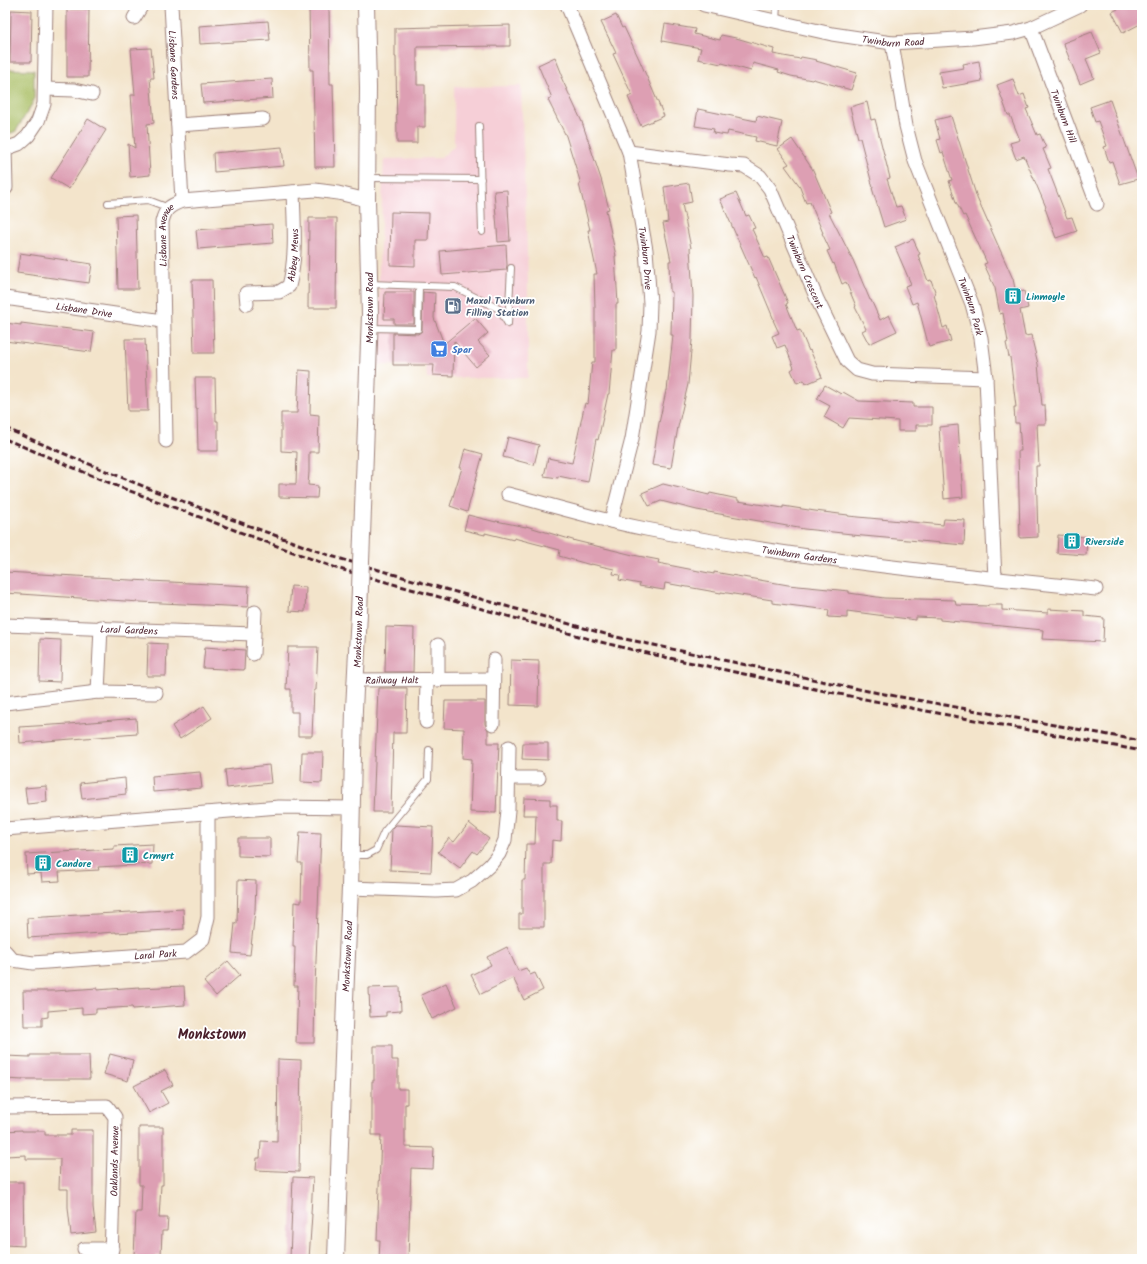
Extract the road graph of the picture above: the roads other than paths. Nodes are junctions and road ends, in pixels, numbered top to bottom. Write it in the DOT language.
graph roads {
  1 [pos="46,5"];
  2 [pos="142,5"];
  3 [pos="171,5"];
  4 [pos="366,5"];
  5 [pos="567,5"];
  6 [pos="704,5"];
  7 [pos="777,5"];
  8 [pos="1080,5"];
  9 [pos="134,18"];
  10 [pos="776,22"];
  11 [pos="1031,28"];
  12 [pos="892,44"];
  13 [pos="45,89"];
  14 [pos="92,94"];
  15 [pos="262,119"];
  16 [pos="178,125"];
  17 [pos="479,126"];
  18 [pos="5,149"];
  19 [pos="629,152"];
  20 [pos="368,178"];
  21 [pos="481,179"];
  22 [pos="6,188"];
  23 [pos="293,192"];
  24 [pos="367,200"];
  25 [pos="182,201"];
  26 [pos="108,203"];
  27 [pos="1098,204"];
  28 [pos="169,208"];
  29 [pos="482,232"];
  30 [pos="510,268"];
  31 [pos="369,284"];
  32 [pos="419,286"];
  33 [pos="5,298"];
  34 [pos="247,304"];
  35 [pos="163,321"];
  36 [pos="370,328"];
  37 [pos="986,378"];
  38 [pos="166,441"];
  39 [pos="508,494"];
  40 [pos="611,521"];
  41 [pos="995,579"];
  42 [pos="1096,589"];
  43 [pos="254,612"];
  44 [pos="5,624"];
  45 [pos="101,627"];
  46 [pos="253,634"];
  47 [pos="438,644"];
  48 [pos="253,654"];
  49 [pos="494,660"];
  50 [pos="493,679"];
  51 [pos="356,680"];
  52 [pos="432,680"];
  53 [pos="98,692"];
  54 [pos="156,693"];
  55 [pos="5,703"];
  56 [pos="426,722"];
  57 [pos="493,724"];
  58 [pos="509,747"];
  59 [pos="429,750"];
  60 [pos="509,778"];
  61 [pos="539,778"];
  62 [pos="351,808"];
  63 [pos="208,813"];
  64 [pos="5,828"];
  65 [pos="351,855"];
  66 [pos="350,888"];
  67 [pos="5,951"];
  68 [pos="5,1107"];
  69 [pos="84,1249"];
  70 [pos="112,1254"];
  71 [pos="336,1259"];
  1 -- 13 [label="street"];
  2 -- 9 [label="street"];
  3 -- 16 [label="street, Lisbane Gardens"];
  4 -- 20 [label="street, Monkstown Road"];
  5 -- 19 [label="street, Twinburn Drive"];
  6 -- 10 [label="street, Twinburn Road"];
  7 -- 10 [label="lane"];
  8 -- 11 [label="street, Twinburn Road"];
  10 -- 12 [label="street, Twinburn Road"];
  11 -- 12 [label="street, Twinburn Road"];
  11 -- 27 [label="street, Twinburn Hill"];
  12 -- 37 [label="street, Twinburn Park"];
  13 -- 14 [label="street"];
  13 -- 18 [label="street"];
  15 -- 16 [label="street"];
  16 -- 25 [label="street, Lisbane Gardens"];
  17 -- 21 [label="lane"];
  18 -- 22 [label="street"];
  19 -- 37 [label="street, Twinburn Crescent"];
  19 -- 40 [label="street, Twinburn Drive"];
  20 -- 21 [label="lane"];
  20 -- 24 [label="street, Monkstown Road"];
  21 -- 29 [label="lane"];
  23 -- 24 [label="street, Lisbane Avenue"];
  23 -- 25 [label="street, Lisbane Avenue"];
  23 -- 34 [label="street, Abbey Mews"];
  24 -- 31 [label="street, Monkstown Road"];
  25 -- 28 [label="street, Lisbane Avenue"];
  26 -- 28 [label="lane"];
  28 -- 35 [label="street, Lisbane Avenue"];
  30 -- 32 [label="lane"];
  31 -- 32 [label="lane"];
  31 -- 36 [label="street, Monkstown Road"];
  32 -- 36 [label="lane"];
  33 -- 35 [label="street, Lisbane Drive"];
  35 -- 38 [label="street, Lisbane Avenue"];
  36 -- 51 [label="street, Monkstown Road, bridge"];
  37 -- 41 [label="street, Twinburn Park"];
  39 -- 40 [label="street, Twinburn Gardens"];
  40 -- 41 [label="street, Twinburn Gardens"];
  41 -- 42 [label="street, Twinburn Gardens"];
  43 -- 46 [label="street"];
  44 -- 45 [label="street, Laral Gardens"];
  45 -- 46 [label="street, Laral Gardens"];
  45 -- 53 [label="street"];
  46 -- 48 [label="street"];
  47 -- 52 [label="street, Railway Halt"];
  49 -- 50 [label="street"];
  50 -- 52 [label="street, Railway Halt"];
  50 -- 57 [label="street"];
  51 -- 52 [label="street, Railway Halt"];
  51 -- 62 [label="street, Monkstown Road"];
  52 -- 56 [label="street, Railway Halt"];
  53 -- 54 [label="street"];
  53 -- 55 [label="street"];
  58 -- 60 [label="street"];
  59 -- 65 [label="lane"];
  60 -- 61 [label="street"];
  60 -- 66 [label="street"];
  62 -- 63 [label="street"];
  62 -- 65 [label="street, Monkstown Road"];
  63 -- 64 [label="street"];
  63 -- 67 [label="street, Laral Park"];
  65 -- 66 [label="street, Monkstown Road"];
  66 -- 71 [label="street, Monkstown Road"];
  68 -- 70 [label="street, Oaklands Avenue"];
  69 -- 70 [label="street, Oaklands Avenue"];
}
